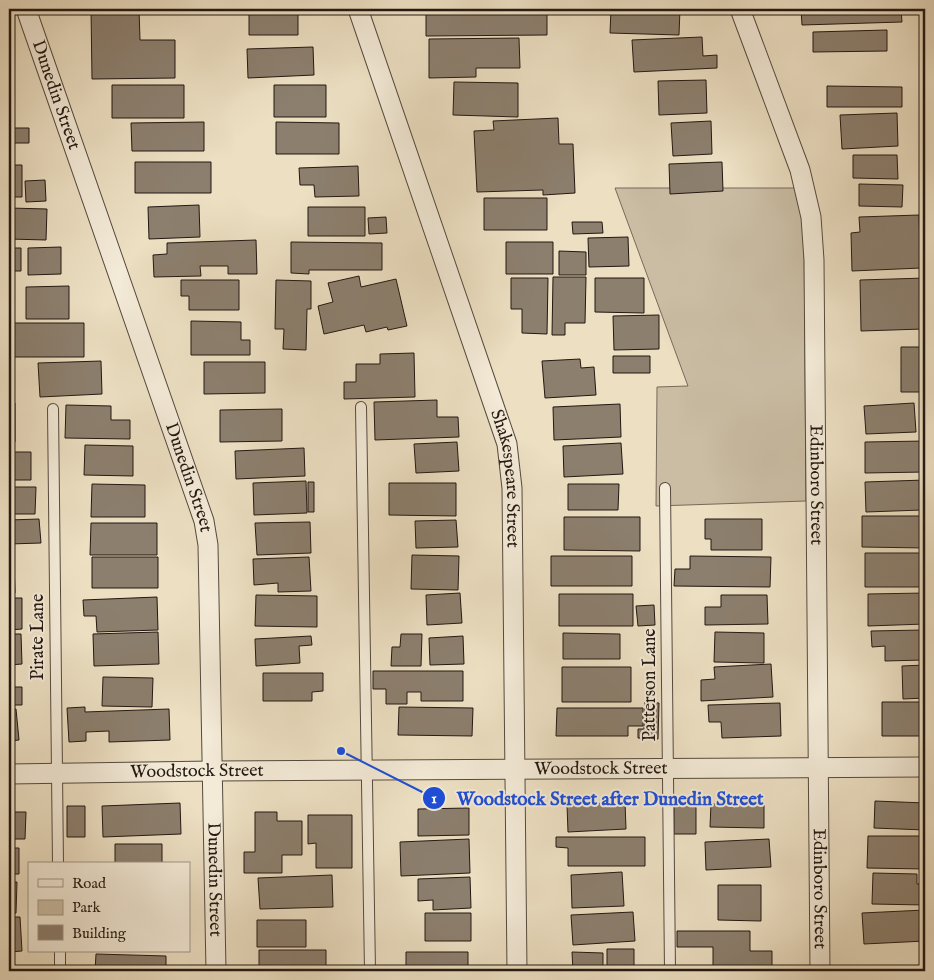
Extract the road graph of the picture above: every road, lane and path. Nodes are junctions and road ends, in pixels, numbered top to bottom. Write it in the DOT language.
graph roads {
  1 [pos="26,9"];
  2 [pos="358,9"];
  3 [pos="740,9"];
  4 [pos="361,408"];
  5 [pos="53,409"];
  6 [pos="665,488"];
  7 [pos="818,766"];
  8 [pos="925,767"];
  9 [pos="668,769"];
  10 [pos="366,770"];
  11 [pos="515,770"];
  12 [pos="213,771"];
  13 [pos="56,773"];
  14 [pos="9,774"];
  15 [pos="58,862"];
  16 [pos="60,952"];
  17 [pos="60,971"];
  18 [pos="216,971"];
  19 [pos="370,971"];
  20 [pos="517,971"];
  21 [pos="670,971"];
  22 [pos="820,971"];
  1 -- 12 [label="street, Dunedin Street"];
  2 -- 11 [label="street, Shakespeare Street"];
  3 -- 7 [label="street, Edinboro Street"];
  4 -- 10 [label="lane"];
  5 -- 13 [label="lane, Pirate Lane"];
  6 -- 9 [label="lane, Patterson Lane"];
  7 -- 8 [label="street, Woodstock Street"];
  7 -- 9 [label="street, Woodstock Street"];
  7 -- 22 [label="street, Edinboro Street"];
  9 -- 11 [label="street, Woodstock Street"];
  9 -- 21 [label="lane, Patterson Lane"];
  10 -- 11 [label="street, Woodstock Street"];
  10 -- 12 [label="street, Woodstock Street"];
  10 -- 19 [label="lane"];
  11 -- 20 [label="street, Shakespeare Street"];
  12 -- 13 [label="street, Woodstock Street"];
  12 -- 18 [label="street, Dunedin Street"];
  13 -- 14 [label="street, Woodstock Street"];
  13 -- 15 [label="lane, Pirate Lane"];
  16 -- 17 [label="lane"];
}
